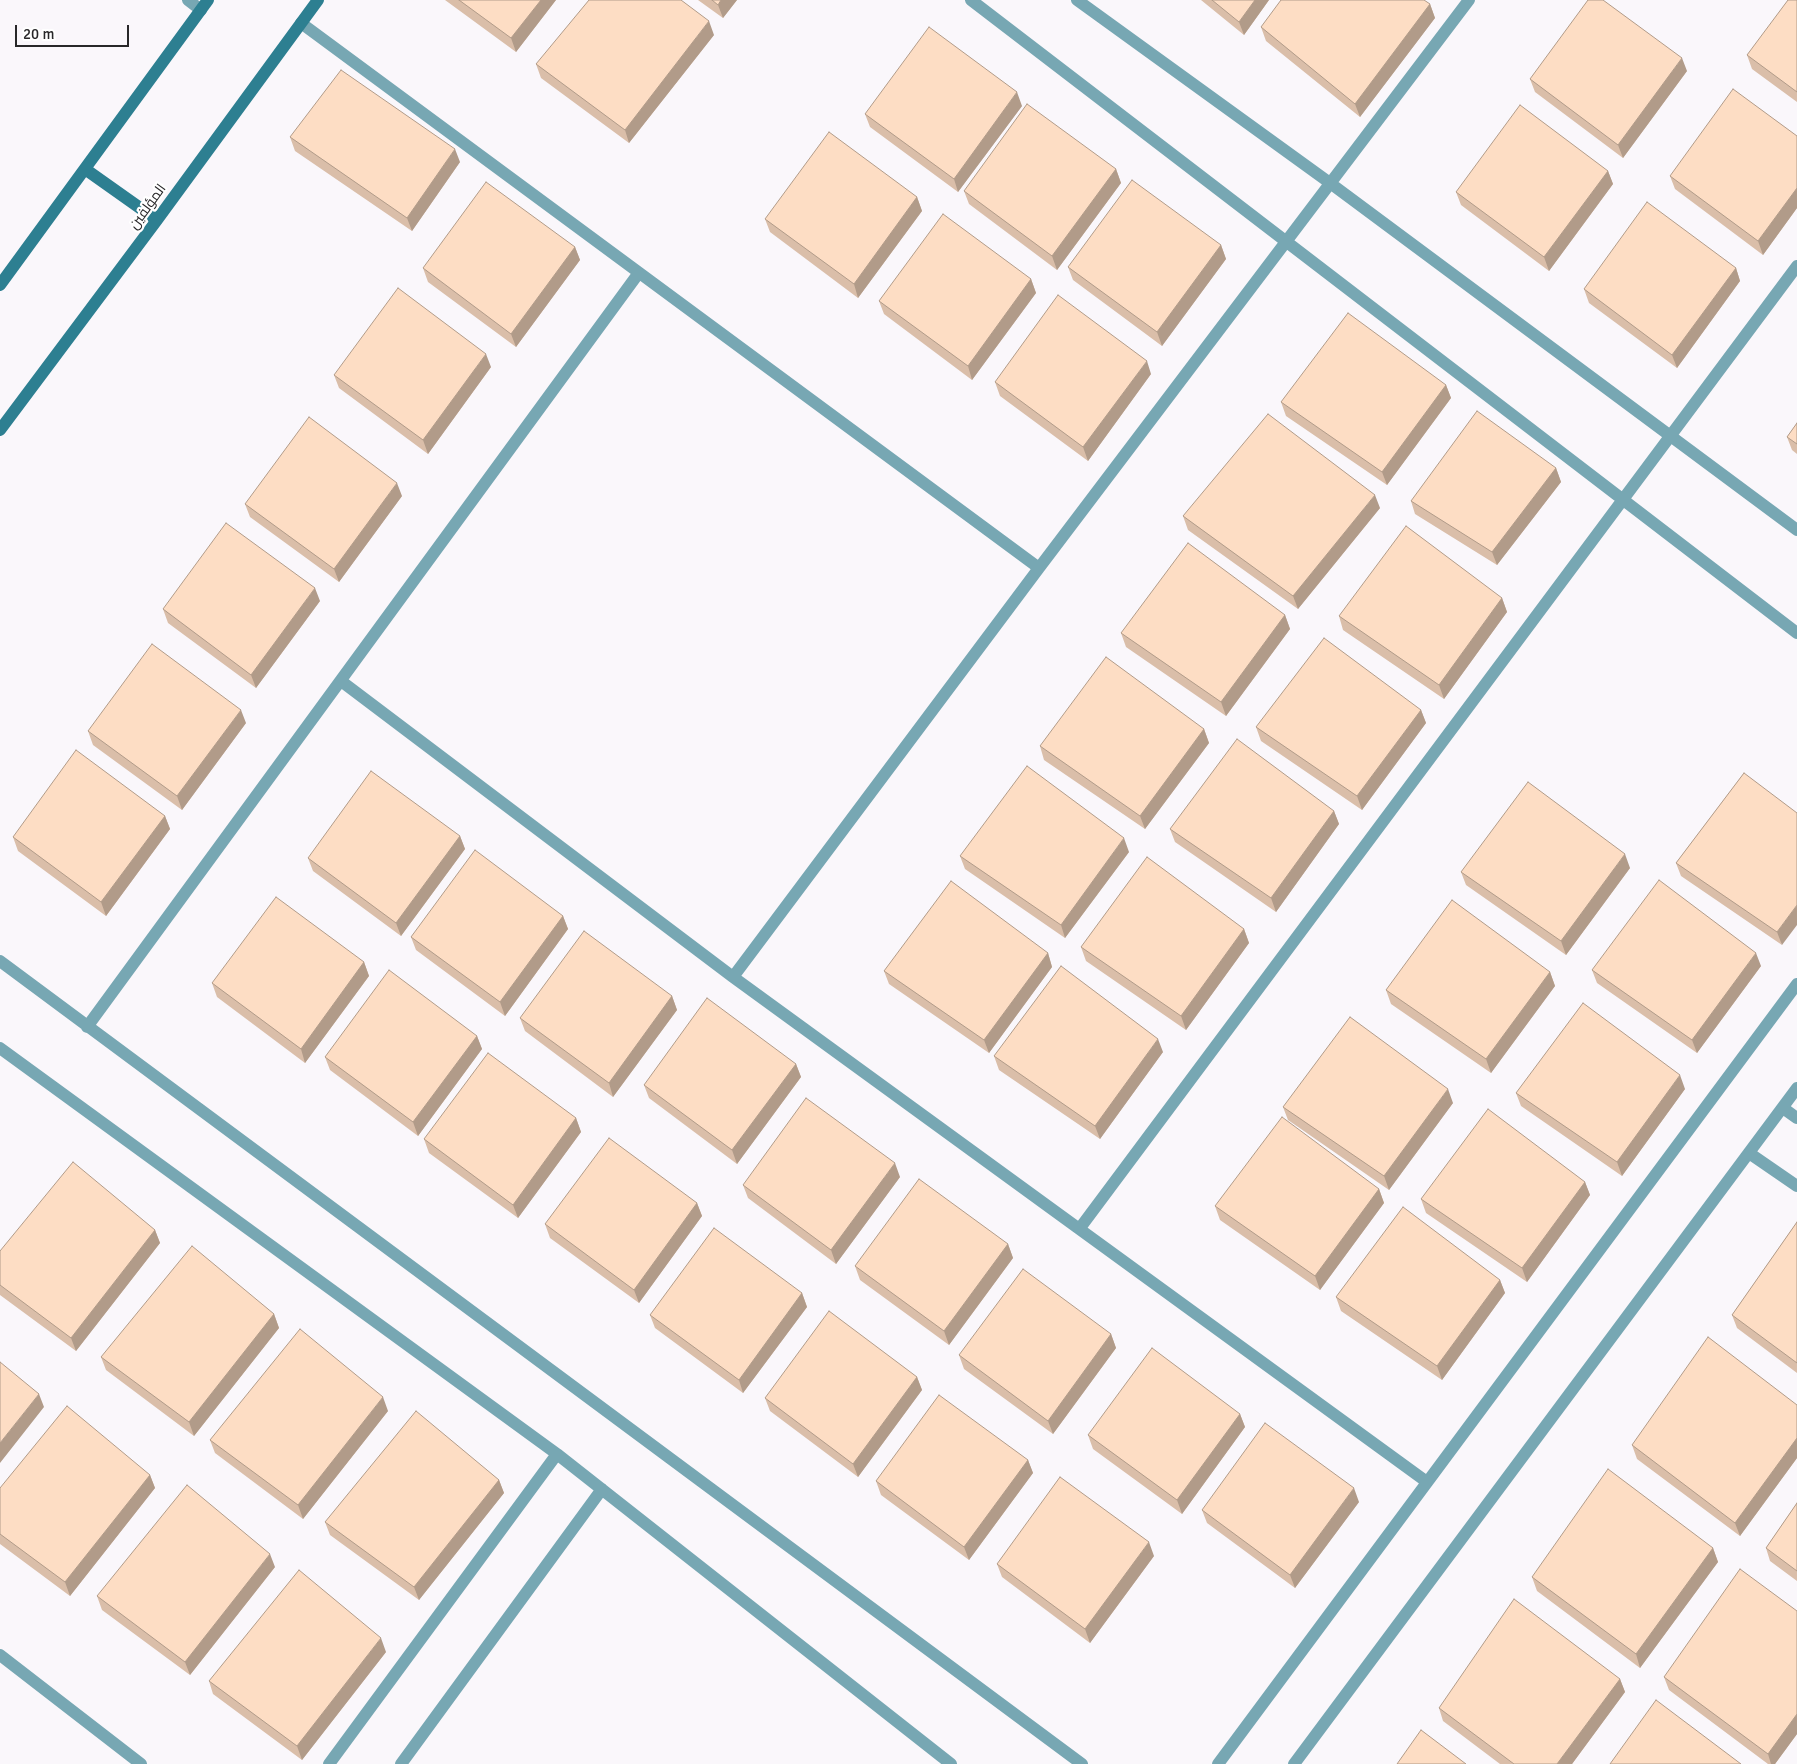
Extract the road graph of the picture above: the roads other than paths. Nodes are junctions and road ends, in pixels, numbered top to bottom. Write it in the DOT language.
graph roads {
  1 [pos="188,0"];
  2 [pos="318,0"];
  3 [pos="971,0"];
  4 [pos="1077,0"];
  5 [pos="1469,0"];
  6 [pos="205,5"];
  7 [pos="301,23"];
  8 [pos="85,168"];
  9 [pos="1330,183"];
  10 [pos="157,220"];
  11 [pos="1286,242"];
  12 [pos="1797,266"];
  13 [pos="638,274"];
  14 [pos="0,286"];
  15 [pos="0,430"];
  16 [pos="1670,436"];
  17 [pos="1623,500"];
  18 [pos="1797,530"];
  19 [pos="1039,568"];
  20 [pos="1797,633"];
  21 [pos="341,680"];
  22 [pos="0,961"];
  23 [pos="733,977"];
  24 [pos="1797,984"];
  25 [pos="87,1027"];
  26 [pos="0,1048"];
  27 [pos="1797,1088"];
  28 [pos="1782,1108"];
  29 [pos="1797,1118"];
  30 [pos="1749,1153"];
  31 [pos="1797,1186"];
  32 [pos="1080,1228"];
  33 [pos="557,1454"];
  34 [pos="1427,1482"];
  35 [pos="602,1489"];
  36 [pos="0,1655"];
  37 [pos="141,1764"];
  38 [pos="329,1764"];
  39 [pos="401,1764"];
  40 [pos="951,1764"];
  41 [pos="1082,1764"];
  42 [pos="1218,1764"];
  43 [pos="1294,1764"];
  1 -- 6 [label="street"];
  2 -- 7 [label="street, المؤلفين"];
  3 -- 11 [label="street"];
  4 -- 9 [label="street"];
  5 -- 9 [label="street"];
  6 -- 8 [label="street"];
  7 -- 10 [label="street, المؤلفين"];
  7 -- 13 [label="street"];
  8 -- 10 [label="street"];
  8 -- 14 [label="street"];
  9 -- 11 [label="street"];
  9 -- 16 [label="street"];
  10 -- 15 [label="street, المؤلفين"];
  11 -- 17 [label="street"];
  11 -- 19 [label="street"];
  12 -- 16 [label="street"];
  13 -- 19 [label="street"];
  13 -- 21 [label="street"];
  16 -- 17 [label="street"];
  16 -- 18 [label="street"];
  17 -- 20 [label="street"];
  17 -- 32 [label="street"];
  19 -- 23 [label="street"];
  21 -- 23 [label="street"];
  21 -- 25 [label="street"];
  22 -- 25 [label="street"];
  23 -- 32 [label="street"];
  24 -- 34 [label="street"];
  25 -- 41 [label="street"];
  26 -- 33 [label="street"];
  27 -- 28 [label="street"];
  28 -- 29 [label="street"];
  28 -- 30 [label="street"];
  30 -- 31 [label="street"];
  30 -- 43 [label="street"];
  32 -- 34 [label="street"];
  33 -- 35 [label="street"];
  33 -- 38 [label="street"];
  34 -- 42 [label="street"];
  35 -- 39 [label="street"];
  35 -- 40 [label="street"];
  36 -- 37 [label="street"];
}
